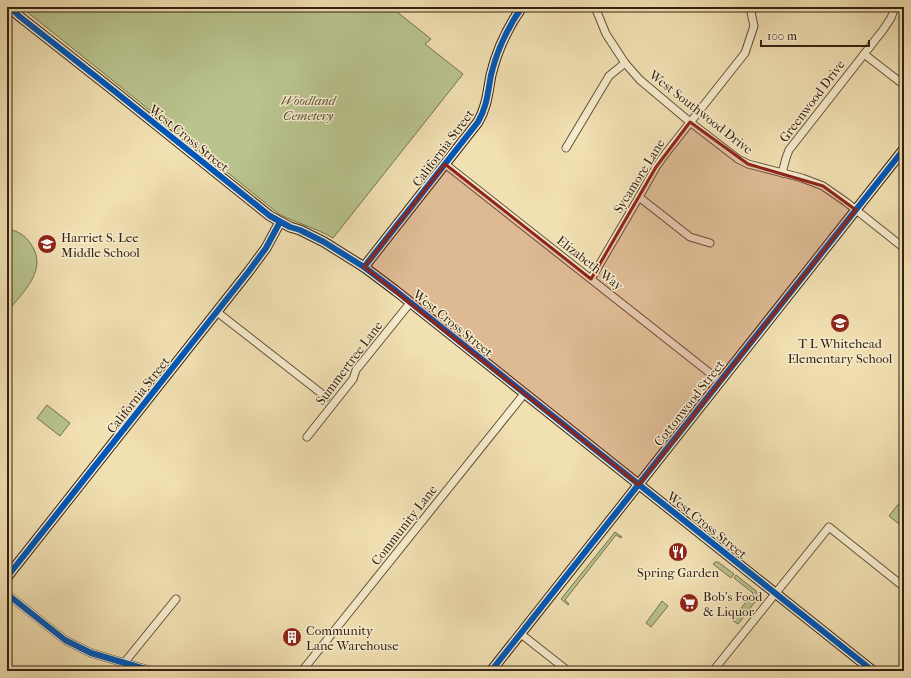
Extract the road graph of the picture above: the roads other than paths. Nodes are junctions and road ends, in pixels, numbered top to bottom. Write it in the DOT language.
graph roads {
  1 [pos="10,7"];
  2 [pos="522,7"];
  3 [pos="595,7"];
  4 [pos="750,7"];
  5 [pos="895,7"];
  6 [pos="864,54"];
  7 [pos="625,63"];
  8 [pos="904,85"];
  9 [pos="690,122"];
  10 [pos="566,148"];
  11 [pos="904,149"];
  12 [pos="445,164"];
  13 [pos="782,173"];
  14 [pos="639,197"];
  15 [pos="856,210"];
  16 [pos="280,222"];
  17 [pos="710,243"];
  18 [pos="904,248"];
  19 [pos="364,267"];
  20 [pos="591,279"];
  21 [pos="410,303"];
  22 [pos="217,312"];
  23 [pos="720,381"];
  24 [pos="524,394"];
  25 [pos="326,396"];
  26 [pos="307,437"];
  27 [pos="639,485"];
  28 [pos="7,577"];
  29 [pos="904,587"];
  30 [pos="7,594"];
  31 [pos="775,594"];
  32 [pos="176,599"];
  33 [pos="521,634"];
  34 [pos="124,663"];
  35 [pos="871,670"];
  36 [pos="152,671"];
  37 [pos="302,671"];
  38 [pos="491,671"];
  39 [pos="568,671"];
  40 [pos="713,671"];
  1 -- 16 [label="street, West Cross Street"];
  2 -- 12 [label="street, California Street"];
  3 -- 7 [label="street, West Southwood Drive"];
  4 -- 9 [label="street, Sycamore Lane"];
  5 -- 6 [label="street, Greenwood Drive"];
  6 -- 8 [label="street"];
  6 -- 13 [label="street, Greenwood Drive"];
  7 -- 9 [label="street, West Southwood Drive"];
  7 -- 10 [label="street"];
  9 -- 13 [label="street, West Southwood Drive"];
  9 -- 14 [label="street, Sycamore Lane"];
  11 -- 15 [label="street, Cottonwood Street"];
  12 -- 19 [label="street, California Street"];
  12 -- 20 [label="street, Elizabeth Way"];
  13 -- 15 [label="street, West Southwood Drive"];
  14 -- 17 [label="street"];
  14 -- 20 [label="street, Sycamore Lane"];
  15 -- 18 [label="street, West Southwood Drive"];
  15 -- 23 [label="street, Cottonwood Street"];
  16 -- 19 [label="street, West Cross Street"];
  16 -- 22 [label="street, California Street"];
  19 -- 21 [label="street, West Cross Street"];
  20 -- 23 [label="street, Elizabeth Way"];
  21 -- 24 [label="street, West Cross Street"];
  21 -- 26 [label="street, Summertree Lane"];
  22 -- 25 [label="street"];
  22 -- 28 [label="street, California Street"];
  23 -- 27 [label="street, Cottonwood Street"];
  24 -- 27 [label="street, West Cross Street"];
  24 -- 37 [label="street, Community Lane"];
  27 -- 31 [label="street, West Cross Street"];
  27 -- 33 [label="street, Cottonwood Street"];
  29 -- 31 [label="street"];
  30 -- 34 [label="street"];
  31 -- 35 [label="street, West Cross Street"];
  31 -- 40 [label="street"];
  32 -- 34 [label="street"];
  33 -- 38 [label="street, Cottonwood Street"];
  33 -- 39 [label="street"];
  34 -- 36 [label="street"];
}
